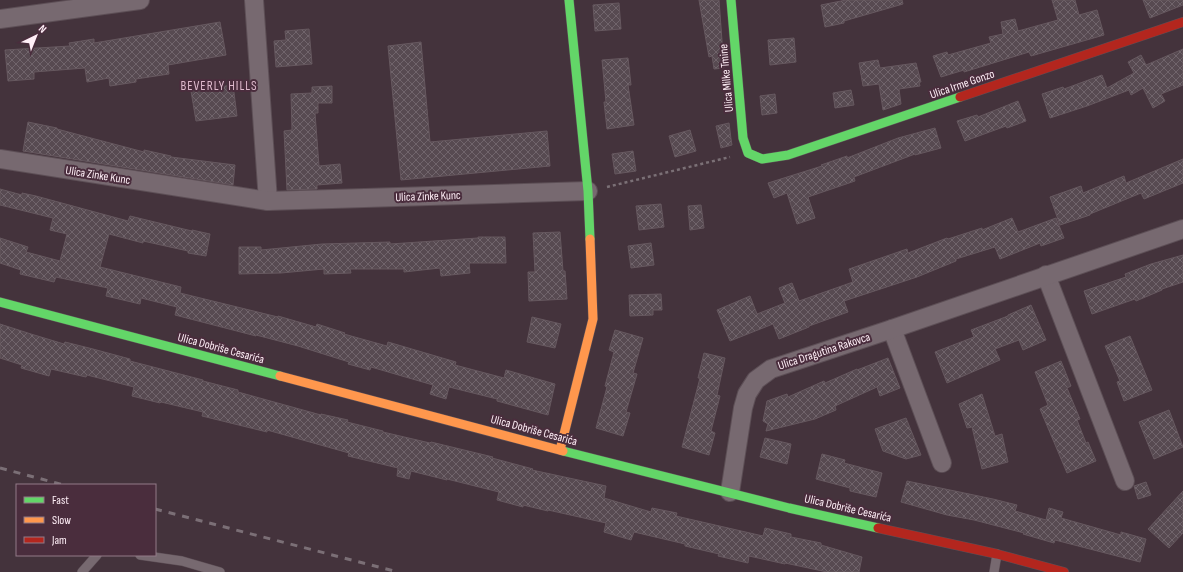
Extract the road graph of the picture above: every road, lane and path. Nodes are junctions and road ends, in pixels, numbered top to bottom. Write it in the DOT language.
graph roads {
  1 [pos="140,0"];
  2 [pos="254,0"];
  3 [pos="569,0"];
  4 [pos="731,0"];
  5 [pos="0,18"];
  6 [pos="1183,22"];
  7 [pos="748,153"];
  8 [pos="0,160"];
  9 [pos="588,191"];
  10 [pos="268,201"];
  11 [pos="1183,229"];
  12 [pos="1046,275"];
  13 [pos="0,302"];
  14 [pos="892,329"];
  15 [pos="560,450"];
  16 [pos="942,462"];
  17 [pos="1125,481"];
  18 [pos="730,492"];
  19 [pos="998,554"];
  20 [pos="96,556"];
  21 [pos="147,556"];
  22 [pos="82,572"];
  23 [pos="220,572"];
  24 [pos="994,572"];
  25 [pos="1064,572"];
  1 -- 5 [label="street"];
  2 -- 10 [label="street"];
  3 -- 9 [label="street"];
  4 -- 7 [label="street, Ulica Milke Tmine"];
  6 -- 7 [label="street, Ulica Irme Gonzo"];
  7 -- 9 [label="path"];
  8 -- 10 [label="street, Ulica Zinke Kunc"];
  9 -- 10 [label="street, Ulica Zinke Kunc"];
  9 -- 15 [label="street"];
  11 -- 12 [label="street, Ulica Dragutina Rakovca"];
  12 -- 14 [label="street, Ulica Dragutina Rakovca"];
  12 -- 17 [label="street"];
  13 -- 15 [label="street, Ulica Dobriše Cesarića"];
  14 -- 16 [label="street"];
  14 -- 18 [label="street, Ulica Dragutina Rakovca"];
  15 -- 18 [label="street, Ulica Dobriše Cesarića"];
  18 -- 19 [label="street, Ulica Dobriše Cesarića"];
  19 -- 24 [label="lane"];
  19 -- 25 [label="street, Ulica Dobriše Cesarića"];
  20 -- 22 [label="lane"];
  21 -- 23 [label="lane"];
}
